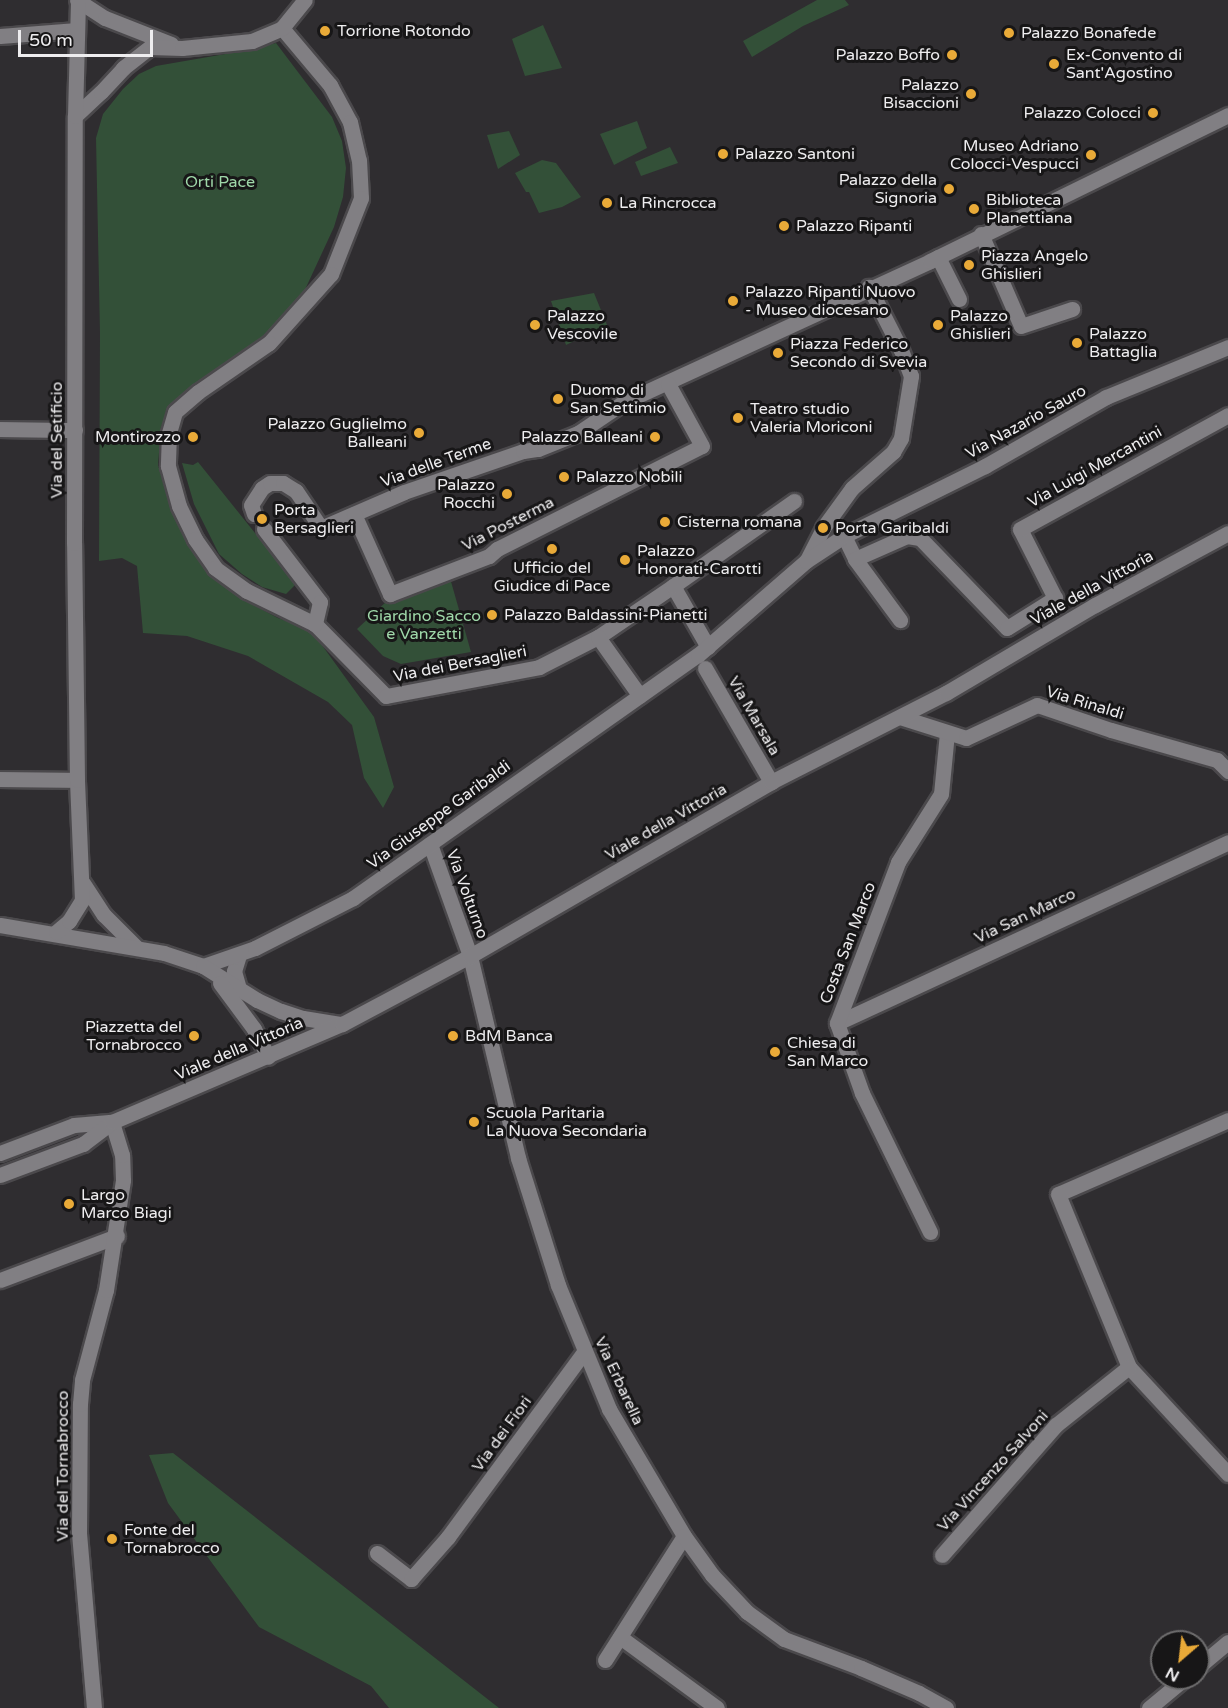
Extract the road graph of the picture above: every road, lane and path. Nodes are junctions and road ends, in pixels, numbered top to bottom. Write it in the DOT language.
graph roads {
  1 [pos="78,0"];
  2 [pos="305,0"];
  3 [pos="282,28"];
  4 [pos="77,30"];
  5 [pos="0,36"];
  6 [pos="182,48"];
  7 [pos="1228,115"];
  8 [pos="75,116"];
  9 [pos="981,234"];
  10 [pos="938,257"];
  11 [pos="874,285"];
  12 [pos="959,299"];
  13 [pos="1072,309"];
  14 [pos="1228,347"];
  15 [pos="666,385"];
  16 [pos="1228,415"];
  17 [pos="0,429"];
  18 [pos="75,430"];
  19 [pos="794,501"];
  20 [pos="254,514"];
  21 [pos="354,514"];
  22 [pos="264,529"];
  23 [pos="1228,533"];
  24 [pos="844,536"];
  25 [pos="855,559"];
  26 [pos="807,561"];
  27 [pos="673,586"];
  28 [pos="900,620"];
  29 [pos="315,624"];
  30 [pos="598,637"];
  31 [pos="708,647"];
  32 [pos="705,668"];
  33 [pos="640,696"];
  34 [pos="900,717"];
  35 [pos="947,733"];
  36 [pos="1224,761"];
  37 [pos="0,779"];
  38 [pos="77,780"];
  39 [pos="771,782"];
  40 [pos="1228,842"];
  41 [pos="430,844"];
  42 [pos="81,879"];
  43 [pos="0,925"];
  44 [pos="56,933"];
  45 [pos="136,947"];
  46 [pos="239,955"];
  47 [pos="470,956"];
  48 [pos="202,966"];
  49 [pos="239,989"];
  50 [pos="837,1023"];
  51 [pos="342,1024"];
  52 [pos="268,1057"];
  53 [pos="111,1122"];
  54 [pos="1225,1122"];
  55 [pos="1228,1138"];
  56 [pos="0,1153"];
  57 [pos="0,1175"];
  58 [pos="930,1232"];
  59 [pos="117,1236"];
  60 [pos="0,1280"];
  61 [pos="584,1352"];
  62 [pos="1129,1367"];
  63 [pos="1228,1474"];
  64 [pos="684,1536"];
  65 [pos="376,1553"];
  66 [pos="942,1555"];
  67 [pos="620,1637"];
  68 [pos="1228,1642"];
  69 [pos="1210,1657"];
  70 [pos="605,1660"];
  71 [pos="1171,1690"];
  72 [pos="94,1708"];
  73 [pos="717,1708"];
  74 [pos="946,1708"];
  75 [pos="1149,1708"];
  1 -- 4 [label="street, Via del Setificio"];
  1 -- 6 [label="street"];
  2 -- 3 [label="street"];
  3 -- 6 [label="street"];
  3 -- 29 [label="street"];
  4 -- 5 [label="street"];
  4 -- 8 [label="street, Via del Setificio"];
  6 -- 8 [label="street"];
  7 -- 9 [label="street"];
  8 -- 18 [label="street, Via del Setificio"];
  9 -- 10 [label="street"];
  9 -- 13 [label="street"];
  10 -- 11 [label="street"];
  10 -- 12 [label="street"];
  11 -- 15 [label="street"];
  11 -- 26 [label="street"];
  14 -- 24 [label="street, Via Nazario Sauro"];
  15 -- 21 [label="street, Via delle Terme"];
  15 -- 21 [label="street, Via Posterma"];
  16 -- 25 [label="street, Via Luigi Mercantini"];
  17 -- 18 [label="street"];
  18 -- 38 [label="street, Via del Setificio"];
  19 -- 27 [label="street"];
  20 -- 21 [label="street, Via delle Terme"];
  22 -- 29 [label="street"];
  23 -- 34 [label="street, Viale della Vittoria"];
  24 -- 25 [label="street"];
  24 -- 26 [label="street, Via Giuseppe Garibaldi"];
  25 -- 28 [label="street"];
  26 -- 31 [label="street, Via Giuseppe Garibaldi"];
  27 -- 30 [label="street"];
  27 -- 31 [label="street"];
  29 -- 30 [label="street, Via dei Bersaglieri"];
  30 -- 33 [label="street"];
  31 -- 33 [label="street, Via Giuseppe Garibaldi"];
  32 -- 39 [label="street, Via Marsala"];
  33 -- 41 [label="street, Via Giuseppe Garibaldi"];
  34 -- 35 [label="street, Via Rinaldi"];
  34 -- 39 [label="street, Viale della Vittoria"];
  35 -- 36 [label="street, Via Rinaldi"];
  35 -- 50 [label="street, Costa San Marco"];
  37 -- 38 [label="street"];
  38 -- 42 [label="street, Via del Setificio"];
  39 -- 47 [label="street, Viale della Vittoria"];
  40 -- 50 [label="street, Via San Marco"];
  41 -- 46 [label="street, Via Giuseppe Garibaldi"];
  41 -- 47 [label="street, Via Volturno"];
  42 -- 44 [label="street, Via del Setificio"];
  42 -- 45 [label="street"];
  43 -- 44 [label="street"];
  44 -- 45 [label="street"];
  45 -- 48 [label="street"];
  46 -- 48 [label="street, Via Giuseppe Garibaldi"];
  46 -- 49 [label="street"];
  47 -- 51 [label="street, Viale della Vittoria"];
  47 -- 61 [label="street, Via Erbarella"];
  48 -- 49 [label="street"];
  48 -- 52 [label="street"];
  49 -- 51 [label="street"];
  50 -- 58 [label="street, Costa San Marco"];
  51 -- 52 [label="street, Viale della Vittoria"];
  52 -- 53 [label="street, Viale della Vittoria"];
  53 -- 56 [label="street"];
  53 -- 57 [label="street"];
  53 -- 59 [label="street, Via del Tornabrocco"];
  54 -- 55 [label="street"];
  54 -- 62 [label="street"];
  59 -- 60 [label="street"];
  59 -- 72 [label="street, Via del Tornabrocco"];
  61 -- 64 [label="street, Via Erbarella"];
  61 -- 65 [label="street, Via dei Fiori"];
  62 -- 63 [label="street"];
  62 -- 66 [label="street, Via Vincenzo Salvoni"];
  64 -- 67 [label="street"];
  64 -- 74 [label="street, Via Erbarella"];
  67 -- 70 [label="street"];
  67 -- 73 [label="street"];
  68 -- 69 [label="street"];
  71 -- 75 [label="street"];
}
